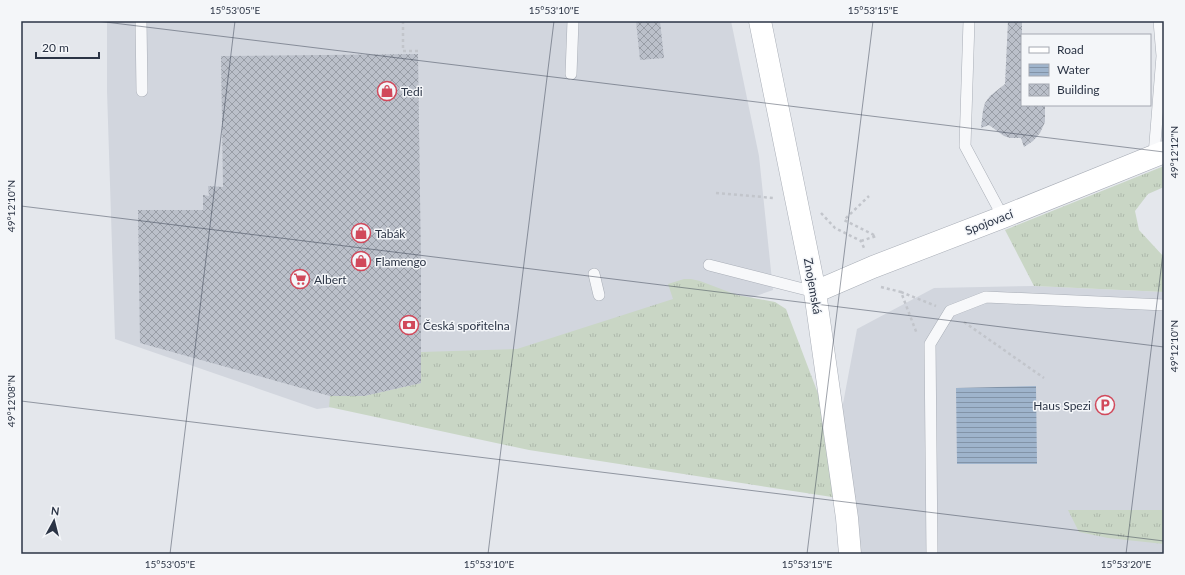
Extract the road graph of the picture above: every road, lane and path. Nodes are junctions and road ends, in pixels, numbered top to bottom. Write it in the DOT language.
graph roads {
  1 [pos="141,21"];
  2 [pos="403,21"];
  3 [pos="573,21"];
  4 [pos="760,21"];
  5 [pos="969,21"];
  6 [pos="1159,21"];
  7 [pos="418,51"];
  8 [pos="1163,56"];
  9 [pos="572,74"];
  10 [pos="142,91"];
  11 [pos="1159,154"];
  12 [pos="869,196"];
  13 [pos="1003,217"];
  14 [pos="861,241"];
  15 [pos="709,265"];
  16 [pos="594,274"];
  17 [pos="815,292"];
  18 [pos="901,292"];
  19 [pos="599,295"];
  20 [pos="1164,305"];
  21 [pos="950,312"];
  22 [pos="1044,378"];
  23 [pos="850,554"];
  24 [pos="932,554"];
  1 -- 10 [label="lane"];
  2 -- 7 [label="path"];
  3 -- 9 [label="lane"];
  4 -- 17 [label="main road, Znojemská"];
  5 -- 13 [label="lane"];
  6 -- 8 [label="lane"];
  8 -- 11 [label="lane"];
  11 -- 13 [label="main road, Spojovací"];
  12 -- 14 [label="path"];
  13 -- 17 [label="main road, Spojovací"];
  15 -- 17 [label="lane"];
  16 -- 19 [label="lane"];
  17 -- 23 [label="main road, Znojemská"];
  18 -- 21 [label="path"];
  20 -- 21 [label="lane"];
  21 -- 22 [label="path"];
  21 -- 24 [label="lane"];
}
